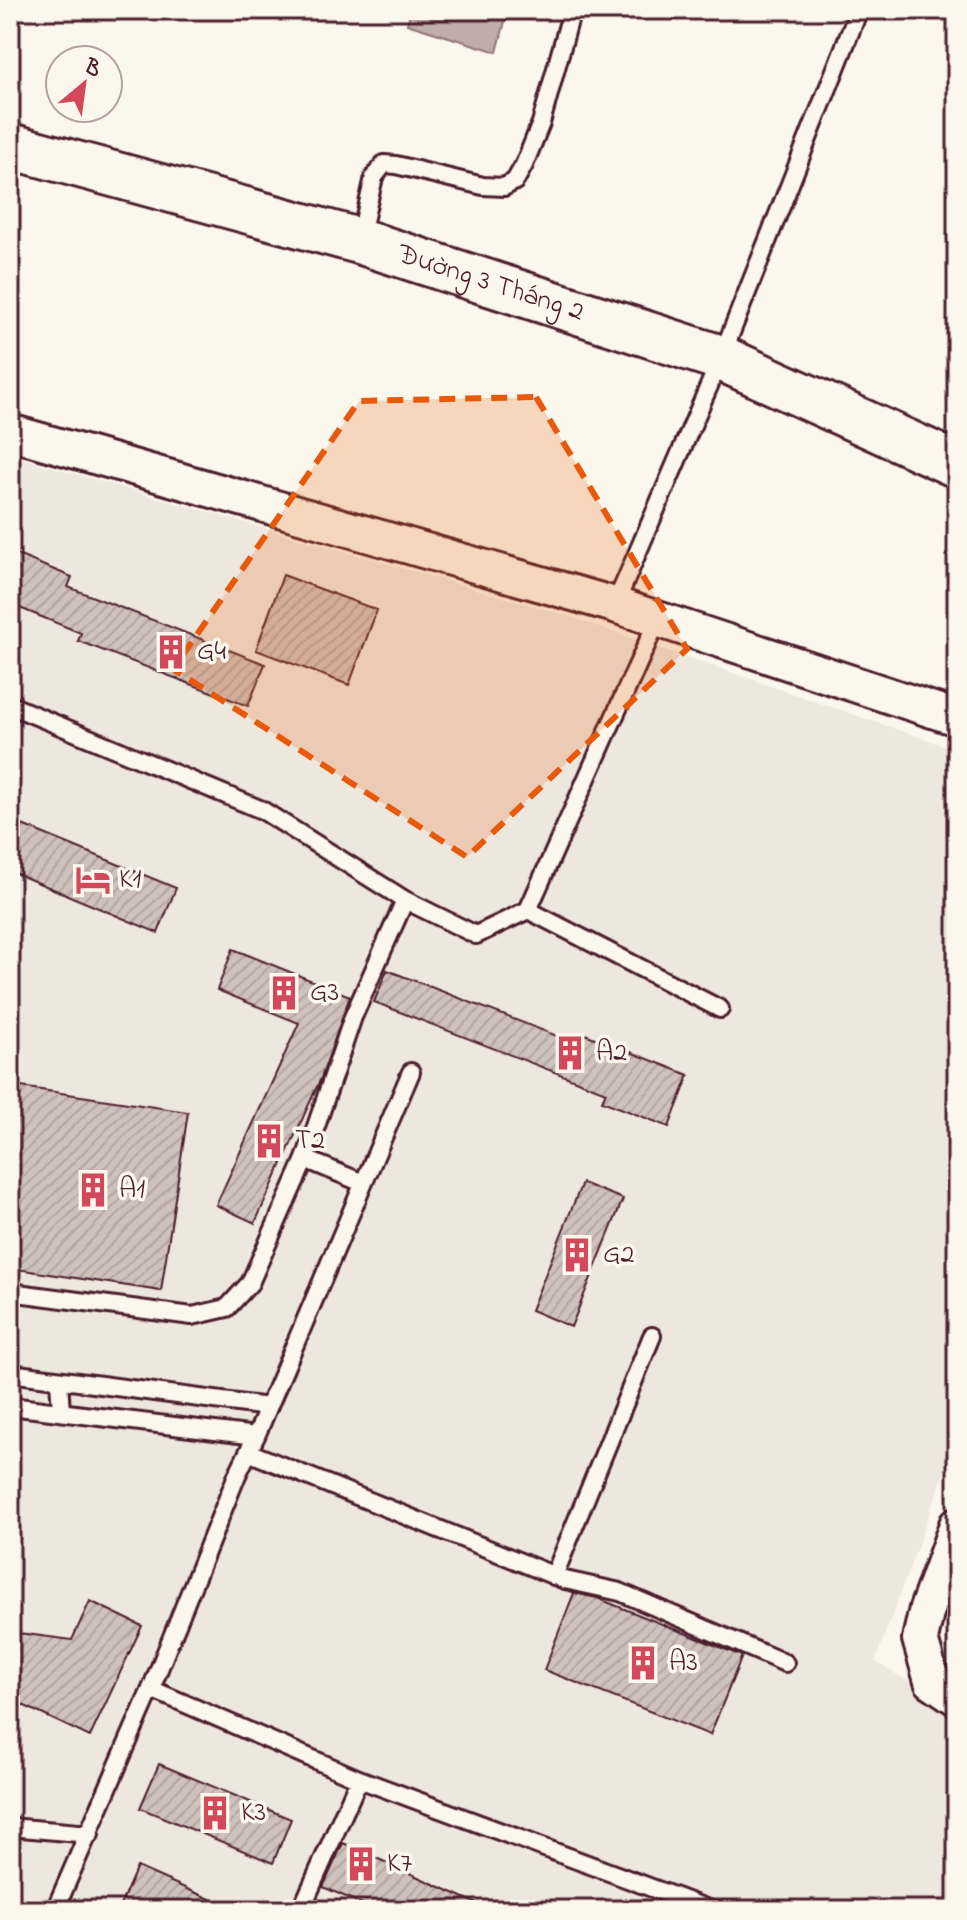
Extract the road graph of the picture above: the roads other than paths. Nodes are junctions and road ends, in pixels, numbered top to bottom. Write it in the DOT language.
graph roads {
  1 [pos="572,10"];
  2 [pos="859,10"];
  3 [pos="10,146"];
  4 [pos="359,241"];
  5 [pos="721,358"];
  6 [pos="10,432"];
  7 [pos="957,465"];
  8 [pos="615,605"];
  9 [pos="658,619"];
  10 [pos="10,705"];
  11 [pos="957,718"];
  12 [pos="405,900"];
  13 [pos="528,910"];
  14 [pos="720,1009"];
  15 [pos="411,1072"];
  16 [pos="305,1159"];
  17 [pos="363,1183"];
  18 [pos="10,1292"];
  19 [pos="652,1336"];
  20 [pos="10,1373"];
  21 [pos="59,1380"];
  22 [pos="10,1406"];
  23 [pos="268,1407"];
  24 [pos="61,1412"];
  25 [pos="256,1436"];
  26 [pos="248,1452"];
  27 [pos="957,1525"];
  28 [pos="554,1576"];
  29 [pos="785,1663"];
  30 [pos="151,1689"];
  31 [pos="957,1698"];
  32 [pos="359,1779"];
  33 [pos="10,1827"];
  34 [pos="90,1834"];
  35 [pos="55,1910"];
  36 [pos="301,1910"];
  37 [pos="711,1910"];
  1 -- 4 [label="lane"];
  2 -- 5 [label="lane"];
  3 -- 4 [label="street, Đường 3 Tháng 2"];
  4 -- 5 [label="street, Đường 3 Tháng 2"];
  5 -- 7 [label="street, Đường 3 Tháng 2"];
  5 -- 8 [label="lane"];
  6 -- 8 [label="street"];
  8 -- 9 [label="street"];
  9 -- 11 [label="street"];
  9 -- 13 [label="lane"];
  10 -- 12 [label="lane"];
  12 -- 13 [label="lane"];
  12 -- 16 [label="lane"];
  13 -- 14 [label="lane"];
  15 -- 17 [label="lane"];
  16 -- 17 [label="lane"];
  16 -- 18 [label="lane"];
  17 -- 23 [label="lane"];
  19 -- 28 [label="lane"];
  20 -- 21 [label="lane"];
  21 -- 23 [label="lane"];
  21 -- 24 [label="lane"];
  22 -- 24 [label="lane"];
  23 -- 25 [label="lane"];
  24 -- 25 [label="lane"];
  25 -- 26 [label="lane"];
  26 -- 28 [label="lane"];
  26 -- 30 [label="lane"];
  27 -- 31 [label="street"];
  28 -- 29 [label="lane"];
  30 -- 32 [label="lane"];
  30 -- 34 [label="lane"];
  32 -- 36 [label="lane"];
  32 -- 37 [label="lane"];
  33 -- 34 [label="lane"];
  34 -- 35 [label="lane"];
}
